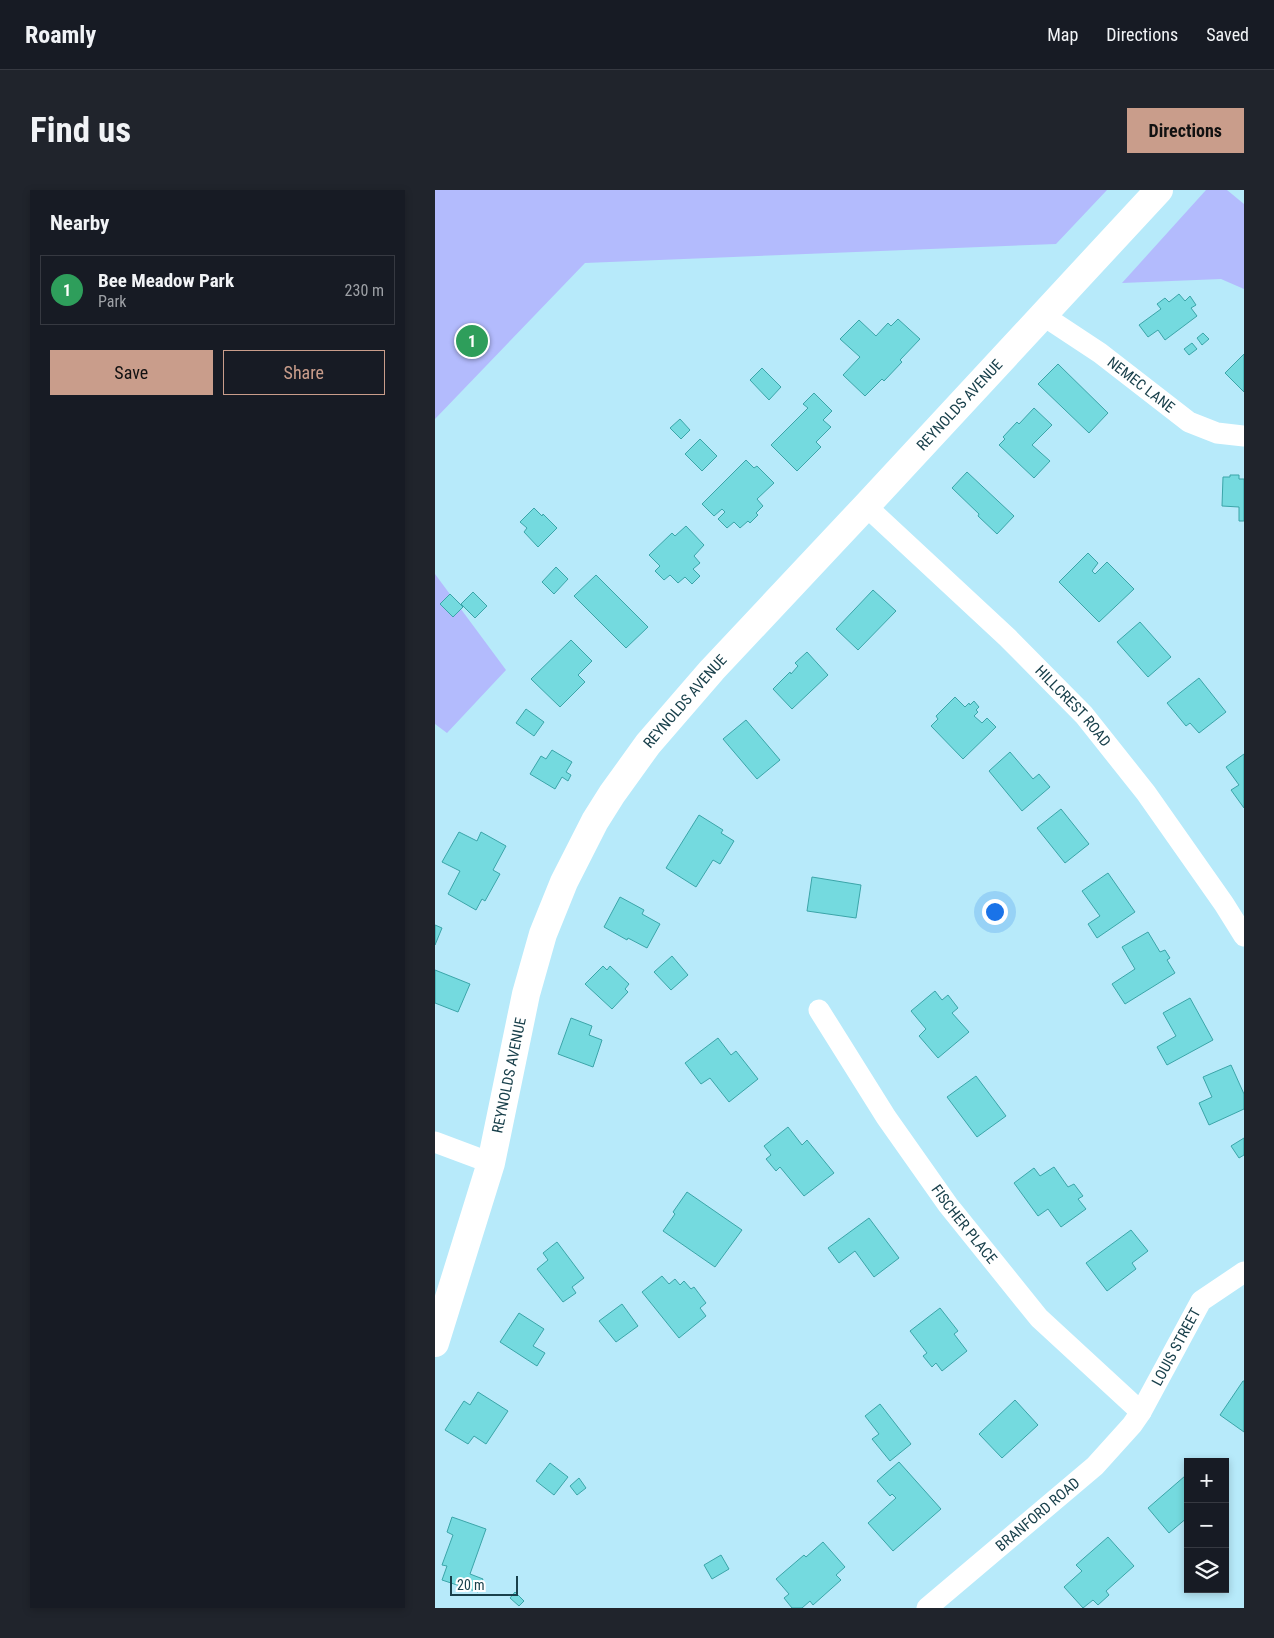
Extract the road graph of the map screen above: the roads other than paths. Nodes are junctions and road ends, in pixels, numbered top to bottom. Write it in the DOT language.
graph roads {
  1 [pos="1159,190"];
  2 [pos="1044,316"];
  3 [pos="1244,436"];
  4 [pos="866,506"];
  5 [pos="1244,936"];
  6 [pos="819,1010"];
  7 [pos="435,1142"];
  8 [pos="491,1163"];
  9 [pos="1244,1272"];
  10 [pos="435,1343"];
  11 [pos="1141,1412"];
  12 [pos="927,1608"];
  1 -- 2 [label="street, REYNOLDS AVENUE"];
  2 -- 3 [label="street, NEMEC LANE"];
  2 -- 4 [label="street, REYNOLDS AVENUE"];
  4 -- 5 [label="street, HILLCREST ROAD"];
  4 -- 8 [label="street, REYNOLDS AVENUE"];
  6 -- 11 [label="street, FISCHER PLACE"];
  7 -- 8 [label="street"];
  8 -- 10 [label="street, REYNOLDS AVENUE"];
  9 -- 11 [label="street, LOUIS STREET"];
  11 -- 12 [label="street, BRANFORD ROAD"];
}
